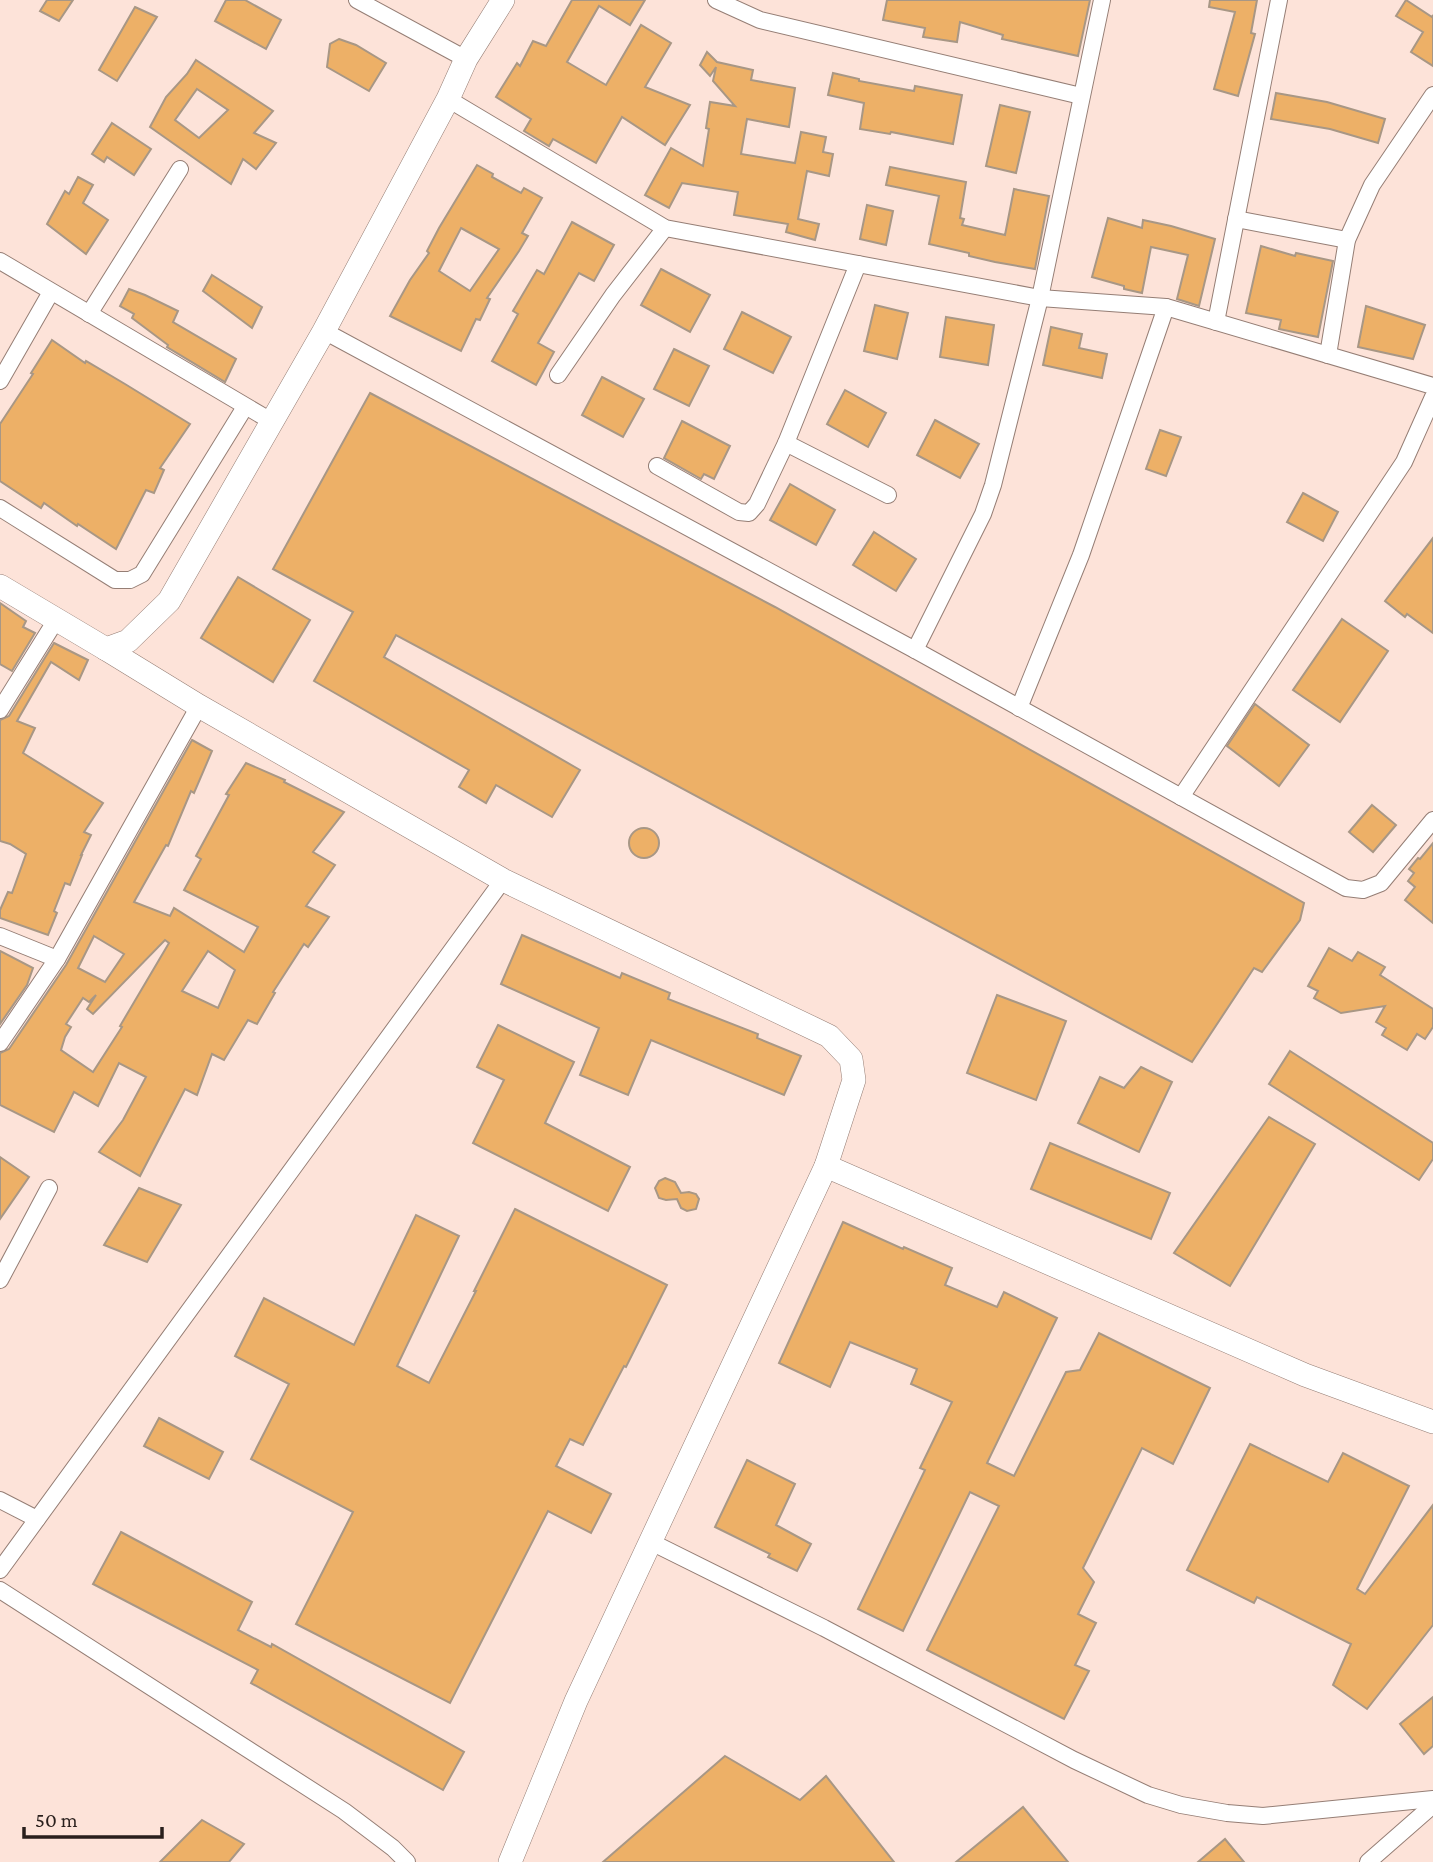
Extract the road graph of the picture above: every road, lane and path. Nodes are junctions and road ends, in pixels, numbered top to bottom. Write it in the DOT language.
graph roads {
  1 [pos="357,0"];
  2 [pos="503,0"];
  3 [pos="716,0"];
  4 [pos="1102,0"];
  5 [pos="1279,0"];
  6 [pos="466,59"];
  7 [pos="1433,95"];
  8 [pos="1081,96"];
  9 [pos="448,99"];
  10 [pos="180,169"];
  11 [pos="1236,219"];
  12 [pos="665,228"];
  13 [pos="1347,240"];
  14 [pos="0,261"];
  15 [pos="858,264"];
  16 [pos="51,292"];
  17 [pos="1040,298"];
  18 [pos="1166,307"];
  19 [pos="89,314"];
  20 [pos="1216,322"];
  21 [pos="324,331"];
  22 [pos="1328,355"];
  23 [pos="558,375"];
  24 [pos="0,381"];
  25 [pos="1433,386"];
  26 [pos="1433,397"];
  27 [pos="245,407"];
  28 [pos="271,421"];
  29 [pos="786,443"];
  30 [pos="657,466"];
  31 [pos="888,495"];
  32 [pos="0,508"];
  33 [pos="0,586"];
  34 [pos="56,620"];
  35 [pos="106,649"];
  36 [pos="915,650"];
  37 [pos="199,706"];
  38 [pos="1019,708"];
  39 [pos="0,710"];
  40 [pos="1181,797"];
  41 [pos="1433,820"];
  42 [pos="503,880"];
  43 [pos="0,936"];
  44 [pos="57,959"];
  45 [pos="0,1043"];
  46 [pos="827,1166"];
  47 [pos="49,1188"];
  48 [pos="4,1262"];
  49 [pos="0,1280"];
  50 [pos="1433,1422"];
  51 [pos="0,1500"];
  52 [pos="37,1519"];
  53 [pos="651,1542"];
  54 [pos="0,1570"];
  55 [pos="0,1590"];
  56 [pos="1433,1799"];
  57 [pos="1433,1805"];
  58 [pos="407,1862"];
  59 [pos="509,1862"];
  60 [pos="1368,1862"];
  1 -- 6 [label="street"];
  2 -- 6 [label="street"];
  3 -- 8 [label="street"];
  4 -- 8 [label="street"];
  5 -- 11 [label="street"];
  6 -- 9 [label="street"];
  7 -- 13 [label="street"];
  8 -- 17 [label="street"];
  9 -- 12 [label="street"];
  9 -- 21 [label="street"];
  10 -- 19 [label="street"];
  11 -- 13 [label="street"];
  11 -- 20 [label="street"];
  12 -- 15 [label="street"];
  12 -- 23 [label="street"];
  13 -- 22 [label="street"];
  14 -- 16 [label="street"];
  15 -- 17 [label="street"];
  15 -- 29 [label="street"];
  16 -- 19 [label="street"];
  16 -- 24 [label="street"];
  17 -- 18 [label="street"];
  17 -- 36 [label="street"];
  18 -- 20 [label="street"];
  18 -- 38 [label="street"];
  19 -- 27 [label="street"];
  20 -- 22 [label="street"];
  21 -- 28 [label="street"];
  21 -- 36 [label="street"];
  22 -- 25 [label="street"];
  26 -- 40 [label="street"];
  27 -- 28 [label="street"];
  27 -- 32 [label="street"];
  28 -- 35 [label="street"];
  29 -- 30 [label="street"];
  29 -- 31 [label="street"];
  33 -- 34 [label="street"];
  34 -- 35 [label="street"];
  34 -- 39 [label="street"];
  35 -- 37 [label="street"];
  36 -- 38 [label="street"];
  37 -- 42 [label="street"];
  37 -- 44 [label="street"];
  38 -- 40 [label="street"];
  40 -- 41 [label="street"];
  42 -- 46 [label="street"];
  42 -- 52 [label="street"];
  43 -- 44 [label="street"];
  44 -- 45 [label="street"];
  46 -- 50 [label="street"];
  46 -- 53 [label="street"];
  47 -- 48 [label="street"];
  48 -- 49 [label="street"];
  51 -- 52 [label="street"];
  52 -- 54 [label="street"];
  53 -- 56 [label="street"];
  53 -- 59 [label="street"];
  55 -- 58 [label="street"];
  57 -- 60 [label="street"];
}
